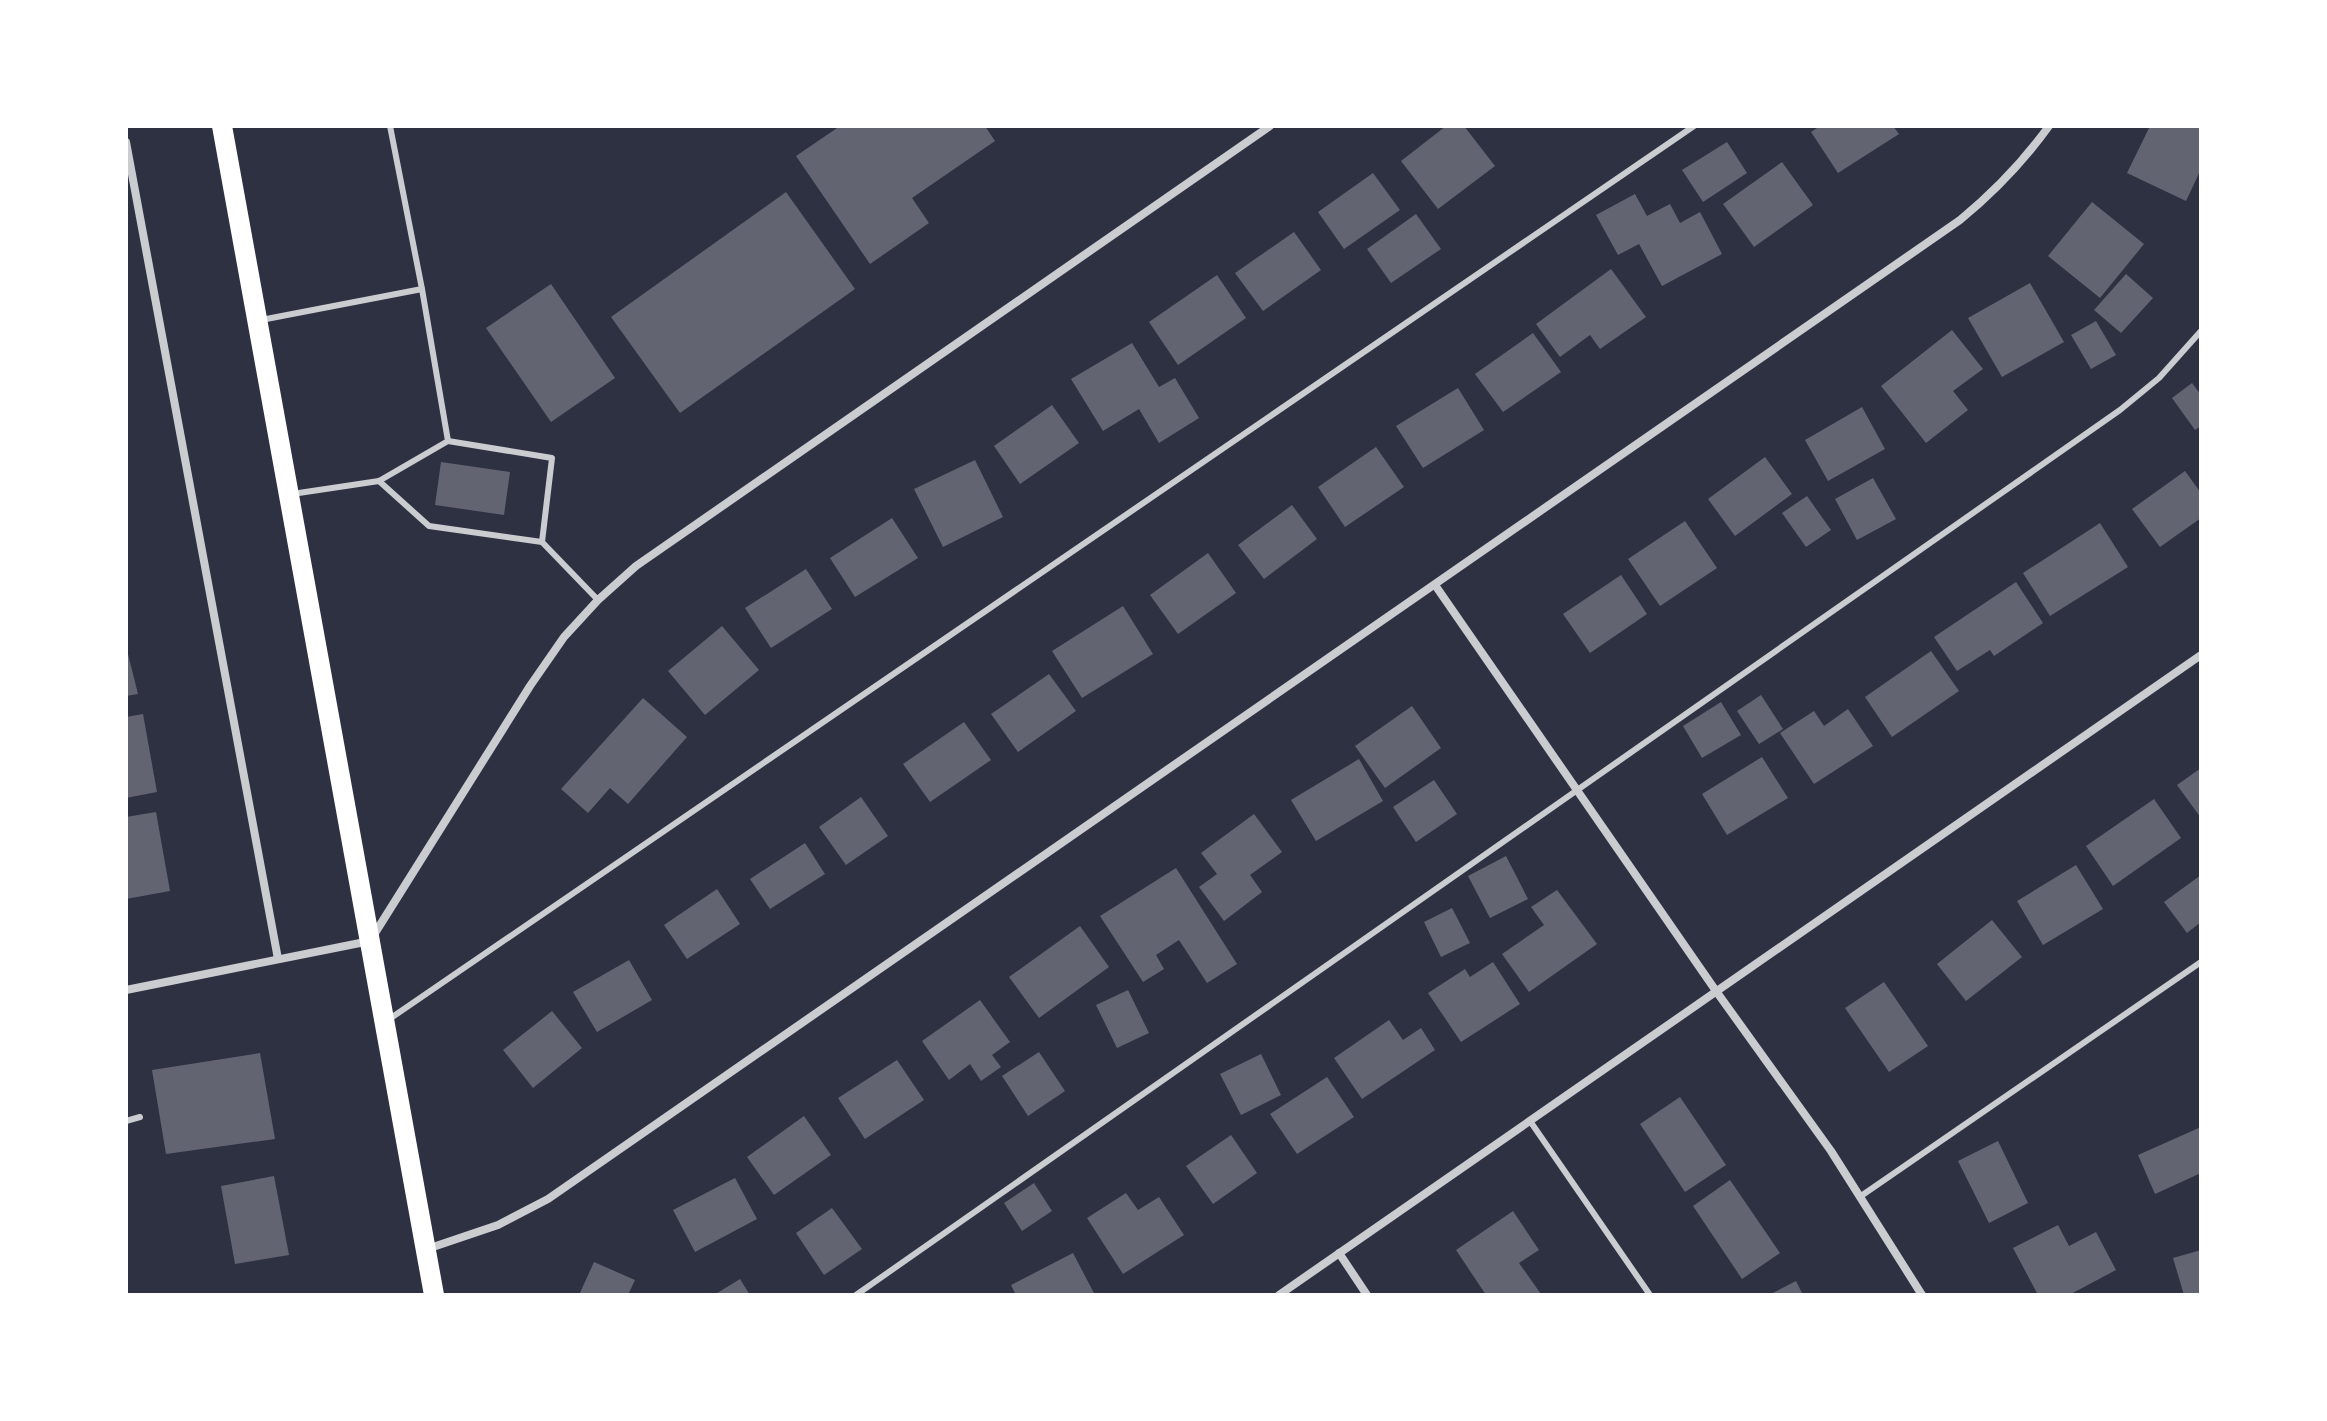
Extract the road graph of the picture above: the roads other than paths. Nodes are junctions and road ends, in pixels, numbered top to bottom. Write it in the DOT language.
graph roads {
  1 [pos="222,126"];
  2 [pos="390,126"];
  3 [pos="1270,126"];
  4 [pos="1694,126"];
  5 [pos="2049,126"];
  6 [pos="126,142"];
  7 [pos="422,289"];
  8 [pos="257,320"];
  9 [pos="2201,331"];
  10 [pos="448,441"];
  11 [pos="379,481"];
  12 [pos="289,494"];
  13 [pos="542,542"];
  14 [pos="1435,585"];
  15 [pos="598,600"];
  16 [pos="2201,655"];
  17 [pos="1576,790"];
  18 [pos="370,941"];
  19 [pos="278,959"];
  20 [pos="2201,962"];
  21 [pos="126,990"];
  22 [pos="1716,991"];
  23 [pos="385,1022"];
  24 [pos="140,1117"];
  25 [pos="126,1121"];
  26 [pos="1530,1121"];
  27 [pos="1861,1196"];
  28 [pos="426,1249"];
  29 [pos="1339,1253"];
  30 [pos="434,1295"];
  31 [pos="856,1295"];
  32 [pos="1279,1295"];
  33 [pos="1367,1295"];
  34 [pos="1650,1295"];
  35 [pos="1922,1295"];
  1 -- 8 [label="main road"];
  2 -- 7 [label="lane"];
  3 -- 15 [label="street"];
  4 -- 23 [label="lane"];
  5 -- 14 [label="street"];
  6 -- 19 [label="street"];
  7 -- 8 [label="lane"];
  7 -- 10 [label="lane"];
  8 -- 12 [label="main road"];
  9 -- 17 [label="lane"];
  10 -- 11 [label="lane"];
  10 -- 13 [label="lane"];
  11 -- 12 [label="lane"];
  11 -- 13 [label="lane"];
  12 -- 18 [label="main road"];
  13 -- 15 [label="lane"];
  14 -- 17 [label="street"];
  14 -- 28 [label="street"];
  15 -- 18 [label="street"];
  16 -- 22 [label="street"];
  17 -- 22 [label="street"];
  17 -- 31 [label="lane"];
  18 -- 19 [label="street"];
  18 -- 23 [label="main road"];
  19 -- 21 [label="street"];
  20 -- 27 [label="lane"];
  22 -- 26 [label="street"];
  22 -- 27 [label="street"];
  23 -- 28 [label="main road"];
  24 -- 25 [label="lane"];
  26 -- 29 [label="street"];
  26 -- 34 [label="lane"];
  27 -- 35 [label="street"];
  28 -- 30 [label="main road"];
  29 -- 32 [label="street"];
  29 -- 33 [label="street"];
}
